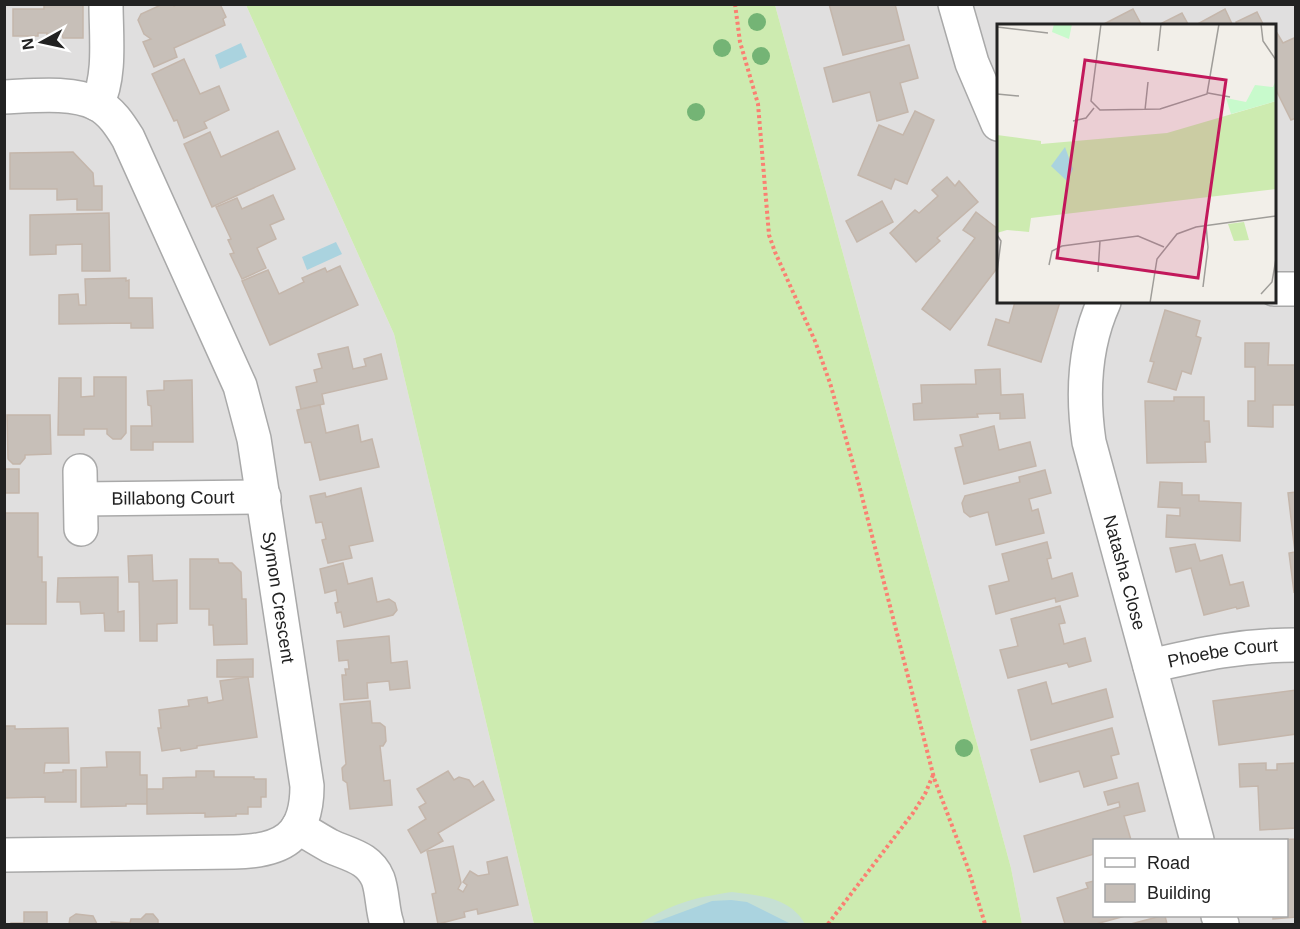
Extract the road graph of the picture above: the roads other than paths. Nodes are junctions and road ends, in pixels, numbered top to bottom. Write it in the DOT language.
graph roads {
  1 [pos="106,4"];
  2 [pos="955,4"];
  3 [pos="4,97"];
  4 [pos="98,104"];
  5 [pos="997,119"];
  6 [pos="1276,288"];
  7 [pos="1296,288"];
  8 [pos="1104,303"];
  9 [pos="264,497"];
  10 [pos="80,500"];
  11 [pos="1296,645"];
  12 [pos="1150,666"];
  13 [pos="298,827"];
  14 [pos="1197,839"];
  15 [pos="4,855"];
  16 [pos="387,924"];
  1 -- 4 [label="street"];
  2 -- 5 [label="street"];
  3 -- 4 [label="street, Symon Crescent"];
  4 -- 9 [label="street, Symon Crescent"];
  6 -- 7 [label="street"];
  8 -- 12 [label="street, Natasha Close"];
  9 -- 10 [label="street, Billabong Court"];
  9 -- 13 [label="street, Symon Crescent"];
  11 -- 12 [label="street, Phoebe Court"];
  12 -- 14 [label="street, Natasha Close"];
  13 -- 15 [label="street"];
  13 -- 16 [label="street"];
}
